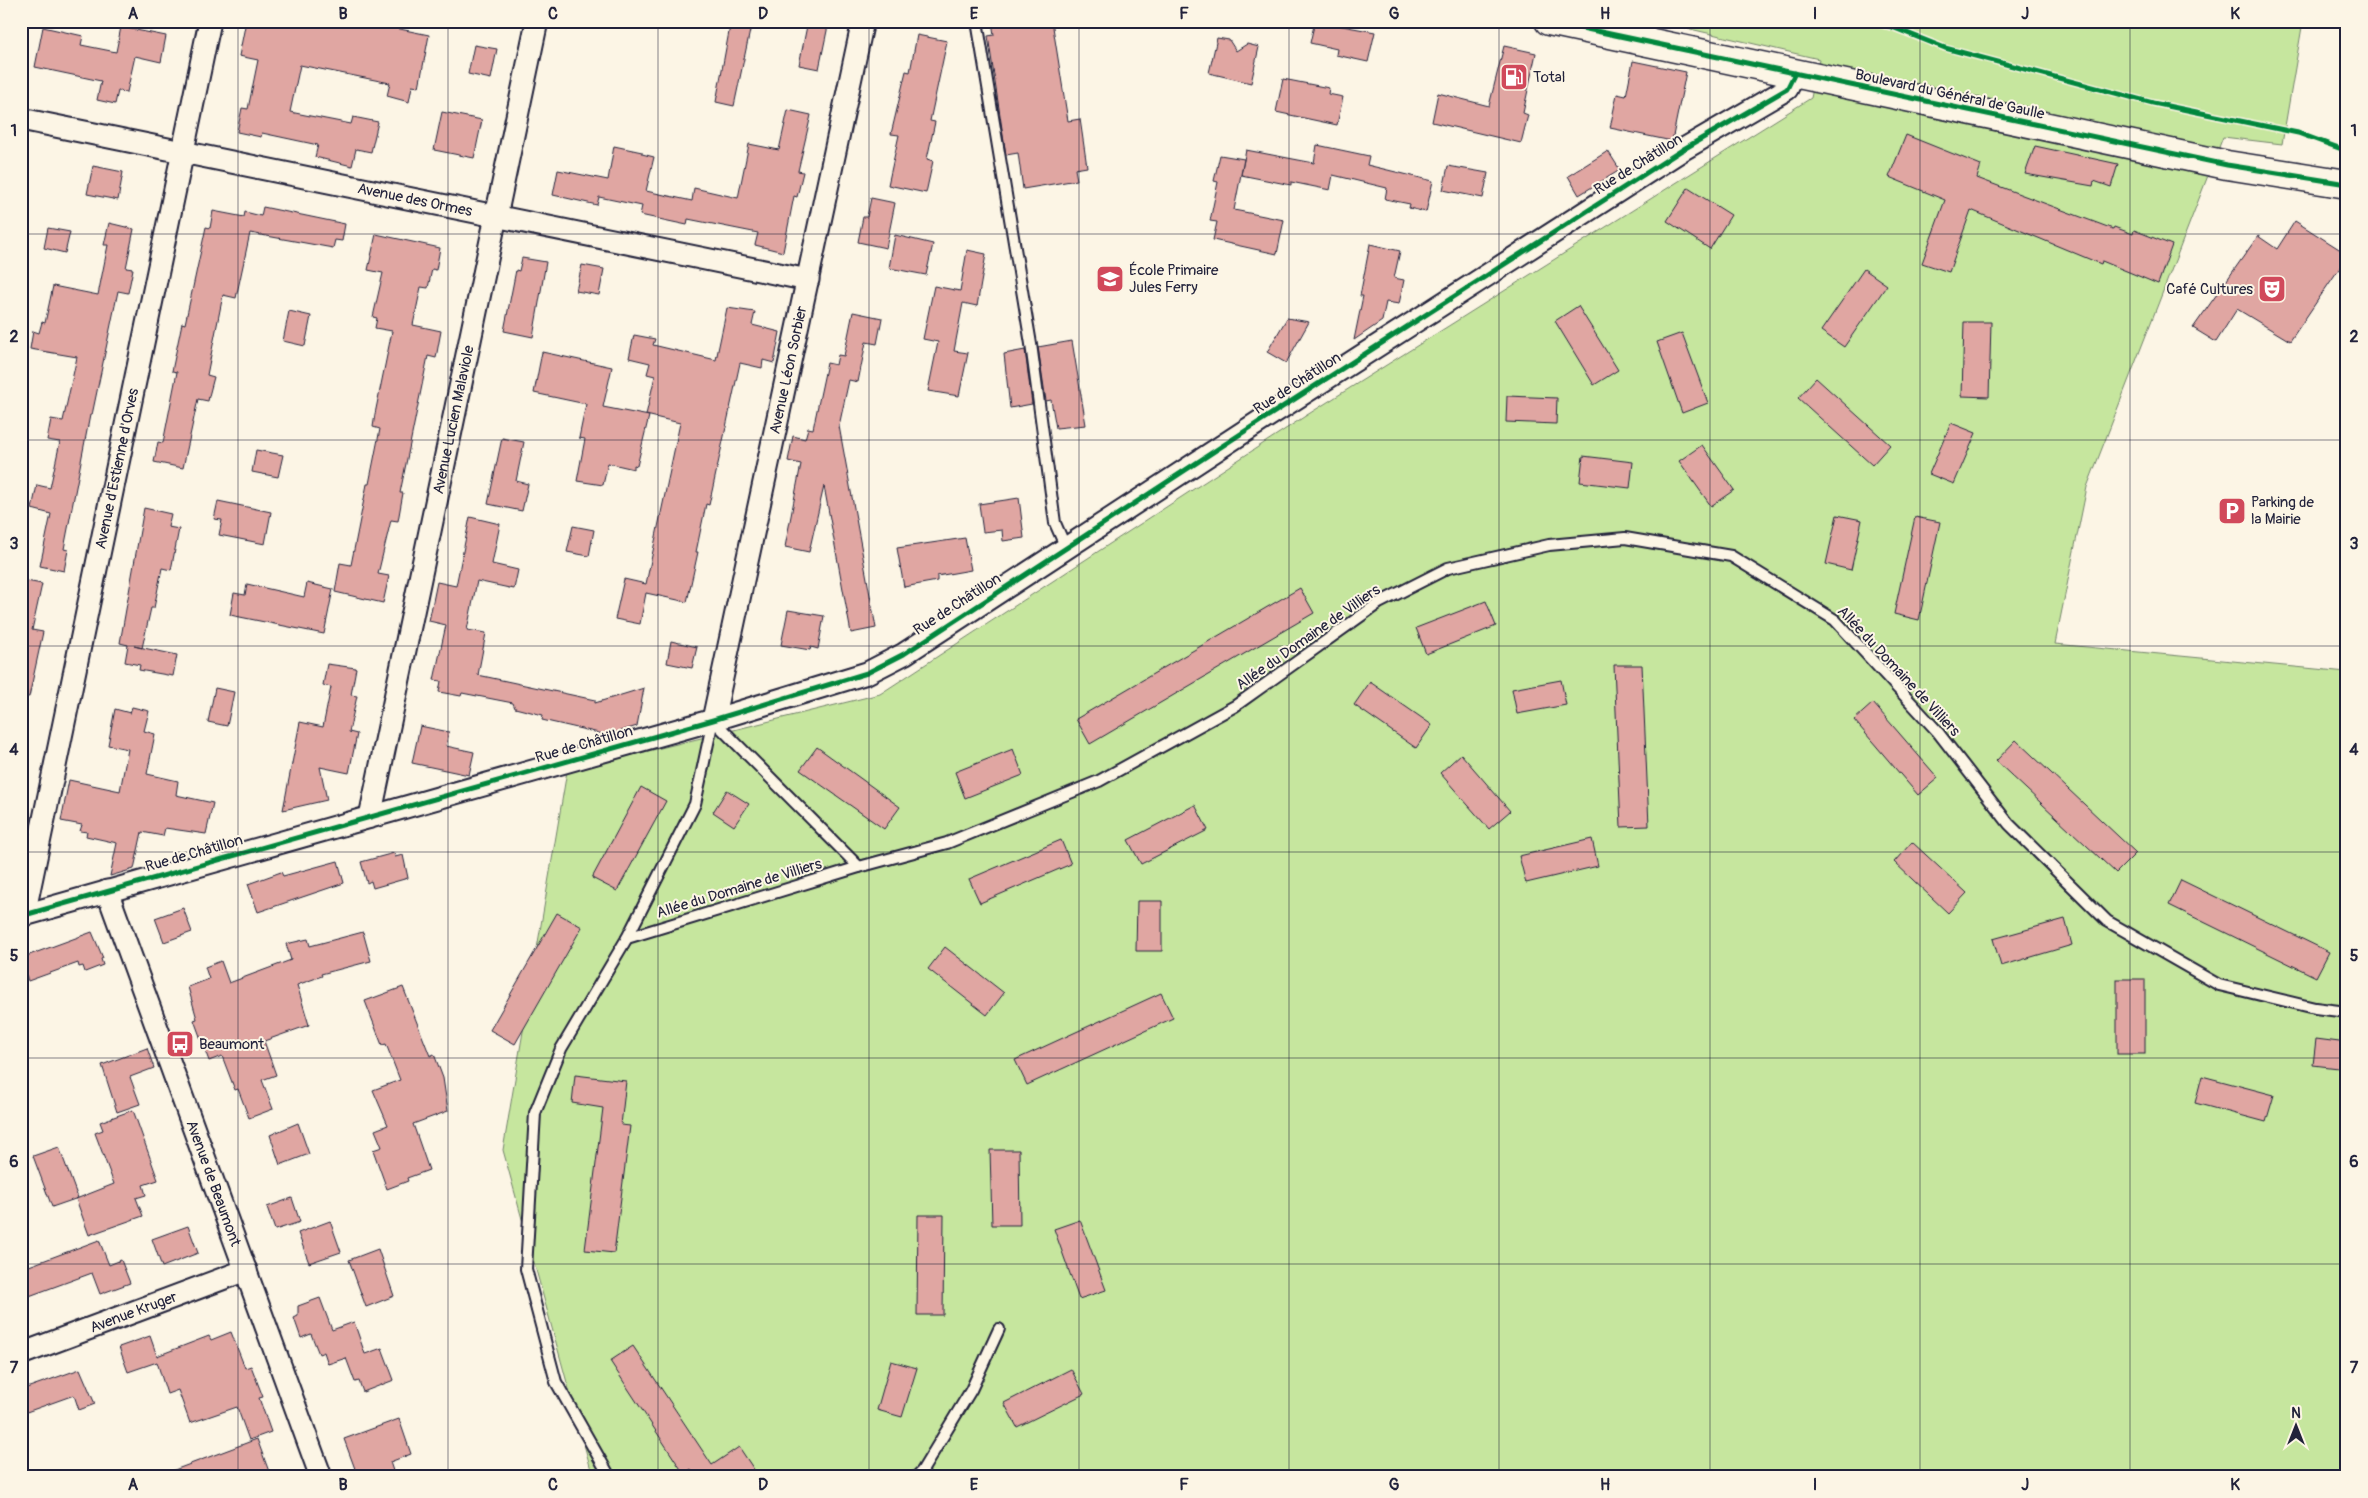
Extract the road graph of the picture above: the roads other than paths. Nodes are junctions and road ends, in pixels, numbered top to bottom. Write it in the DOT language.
graph roads {
  1 [pos="210,21"];
  2 [pos="537,21"];
  3 [pos="863,21"];
  4 [pos="977,21"];
  5 [pos="1549,21"];
  6 [pos="1795,74"];
  7 [pos="21,120"];
  8 [pos="182,153"];
  9 [pos="2347,184"];
  10 [pos="497,217"];
  11 [pos="808,280"];
  12 [pos="1066,548"];
  13 [pos="713,720"];
  14 [pos="370,817"];
  15 [pos="859,867"];
  16 [pos="107,891"];
  17 [pos="23,915"];
  18 [pos="627,938"];
  19 [pos="2347,1012"];
  20 [pos="246,1270"];
  21 [pos="999,1329"];
  22 [pos="21,1354"];
  23 [pos="321,1477"];
  24 [pos="610,1477"];
  25 [pos="916,1477"];
  1 -- 8 [label="street, Avenue d'Estienne d'Orves"];
  2 -- 10 [label="street, Avenue Lucien Malaviole"];
  3 -- 11 [label="street, Avenue Léon Sorbier"];
  4 -- 12 [label="lane"];
  5 -- 6 [label="main road, Boulevard du Général de Gaulle"];
  6 -- 9 [label="main road, Boulevard du Général de Gaulle"];
  6 -- 12 [label="street, Rue de Châtillon"];
  7 -- 8 [label="street, Avenue des Ormes"];
  8 -- 10 [label="street, Avenue des Ormes"];
  8 -- 17 [label="street, Avenue d'Estienne d'Orves"];
  10 -- 11 [label="street, Avenue des Ormes"];
  10 -- 14 [label="street, Avenue Lucien Malaviole"];
  11 -- 13 [label="street, Avenue Léon Sorbier"];
  12 -- 13 [label="street, Rue de Châtillon"];
  13 -- 14 [label="street, Rue de Châtillon"];
  13 -- 15 [label="lane, Allée du Domaine de Villiers"];
  13 -- 18 [label="lane, Allée du Domaine de Villiers"];
  14 -- 16 [label="street, Rue de Châtillon"];
  15 -- 18 [label="lane, Allée du Domaine de Villiers"];
  15 -- 19 [label="lane, Allée du Domaine de Villiers"];
  16 -- 17 [label="street, Rue de Châtillon"];
  16 -- 20 [label="street, Avenue de Beaumont"];
  18 -- 24 [label="lane, Allée du Domaine de Villiers"];
  20 -- 22 [label="street, Avenue Kruger"];
  20 -- 23 [label="street, Avenue de Beaumont"];
  21 -- 25 [label="lane"];
}
